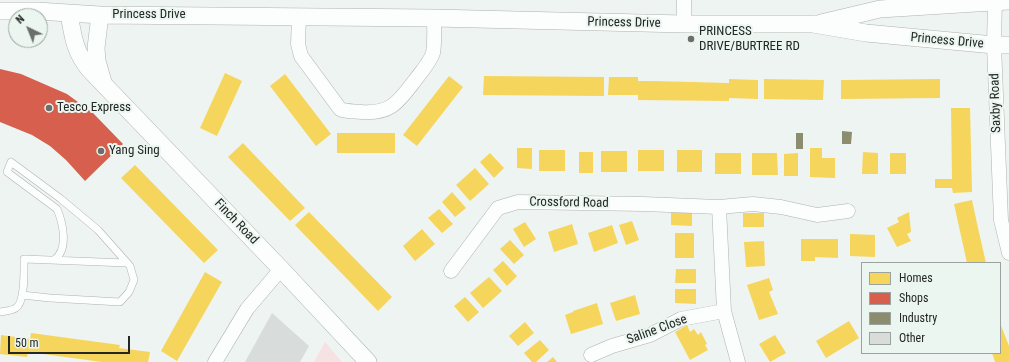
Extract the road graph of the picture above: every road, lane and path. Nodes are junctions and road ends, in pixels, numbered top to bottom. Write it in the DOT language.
graph roads {
  1 [pos="684,0"];
  2 [pos="1000,1"];
  3 [pos="0,11"];
  4 [pos="69,14"];
  5 [pos="100,15"];
  6 [pos="298,17"];
  7 [pos="434,18"];
  8 [pos="684,24"];
  9 [pos="813,24"];
  10 [pos="1002,45"];
  11 [pos="103,82"];
  12 [pos="719,207"];
  13 [pos="848,211"];
  14 [pos="1009,253"];
  15 [pos="54,260"];
  16 [pos="128,262"];
  17 [pos="281,268"];
  18 [pos="451,271"];
  19 [pos="22,295"];
  20 [pos="724,311"];
  21 [pos="0,312"];
  22 [pos="591,355"];
  23 [pos="215,362"];
  24 [pos="368,362"];
  25 [pos="738,362"];
  1 -- 8 [label="street"];
  2 -- 9 [label="street, Princess Drive"];
  2 -- 10 [label="street, Saxby Road"];
  3 -- 4 [label="street, Princess Drive"];
  4 -- 5 [label="street, Princess Drive"];
  4 -- 11 [label="street, Finch Road"];
  5 -- 6 [label="street, Princess Drive"];
  5 -- 11 [label="street, Finch Road"];
  6 -- 7 [label="street, Princess Drive"];
  6 -- 7 [label="street"];
  7 -- 8 [label="street, Princess Drive"];
  8 -- 9 [label="street, Princess Drive"];
  9 -- 10 [label="street, Princess Drive"];
  10 -- 14 [label="street, Saxby Road"];
  11 -- 17 [label="street, Finch Road"];
  12 -- 13 [label="street, Crossford Road"];
  12 -- 18 [label="street, Crossford Road"];
  12 -- 20 [label="street"];
  15 -- 16 [label="lane"];
  15 -- 16 [label="lane"];
  15 -- 19 [label="lane"];
  16 -- 19 [label="lane"];
  17 -- 23 [label="street"];
  17 -- 24 [label="street, Finch Road"];
  19 -- 21 [label="lane"];
  20 -- 22 [label="street, Saline Close"];
  20 -- 25 [label="street"];
}
